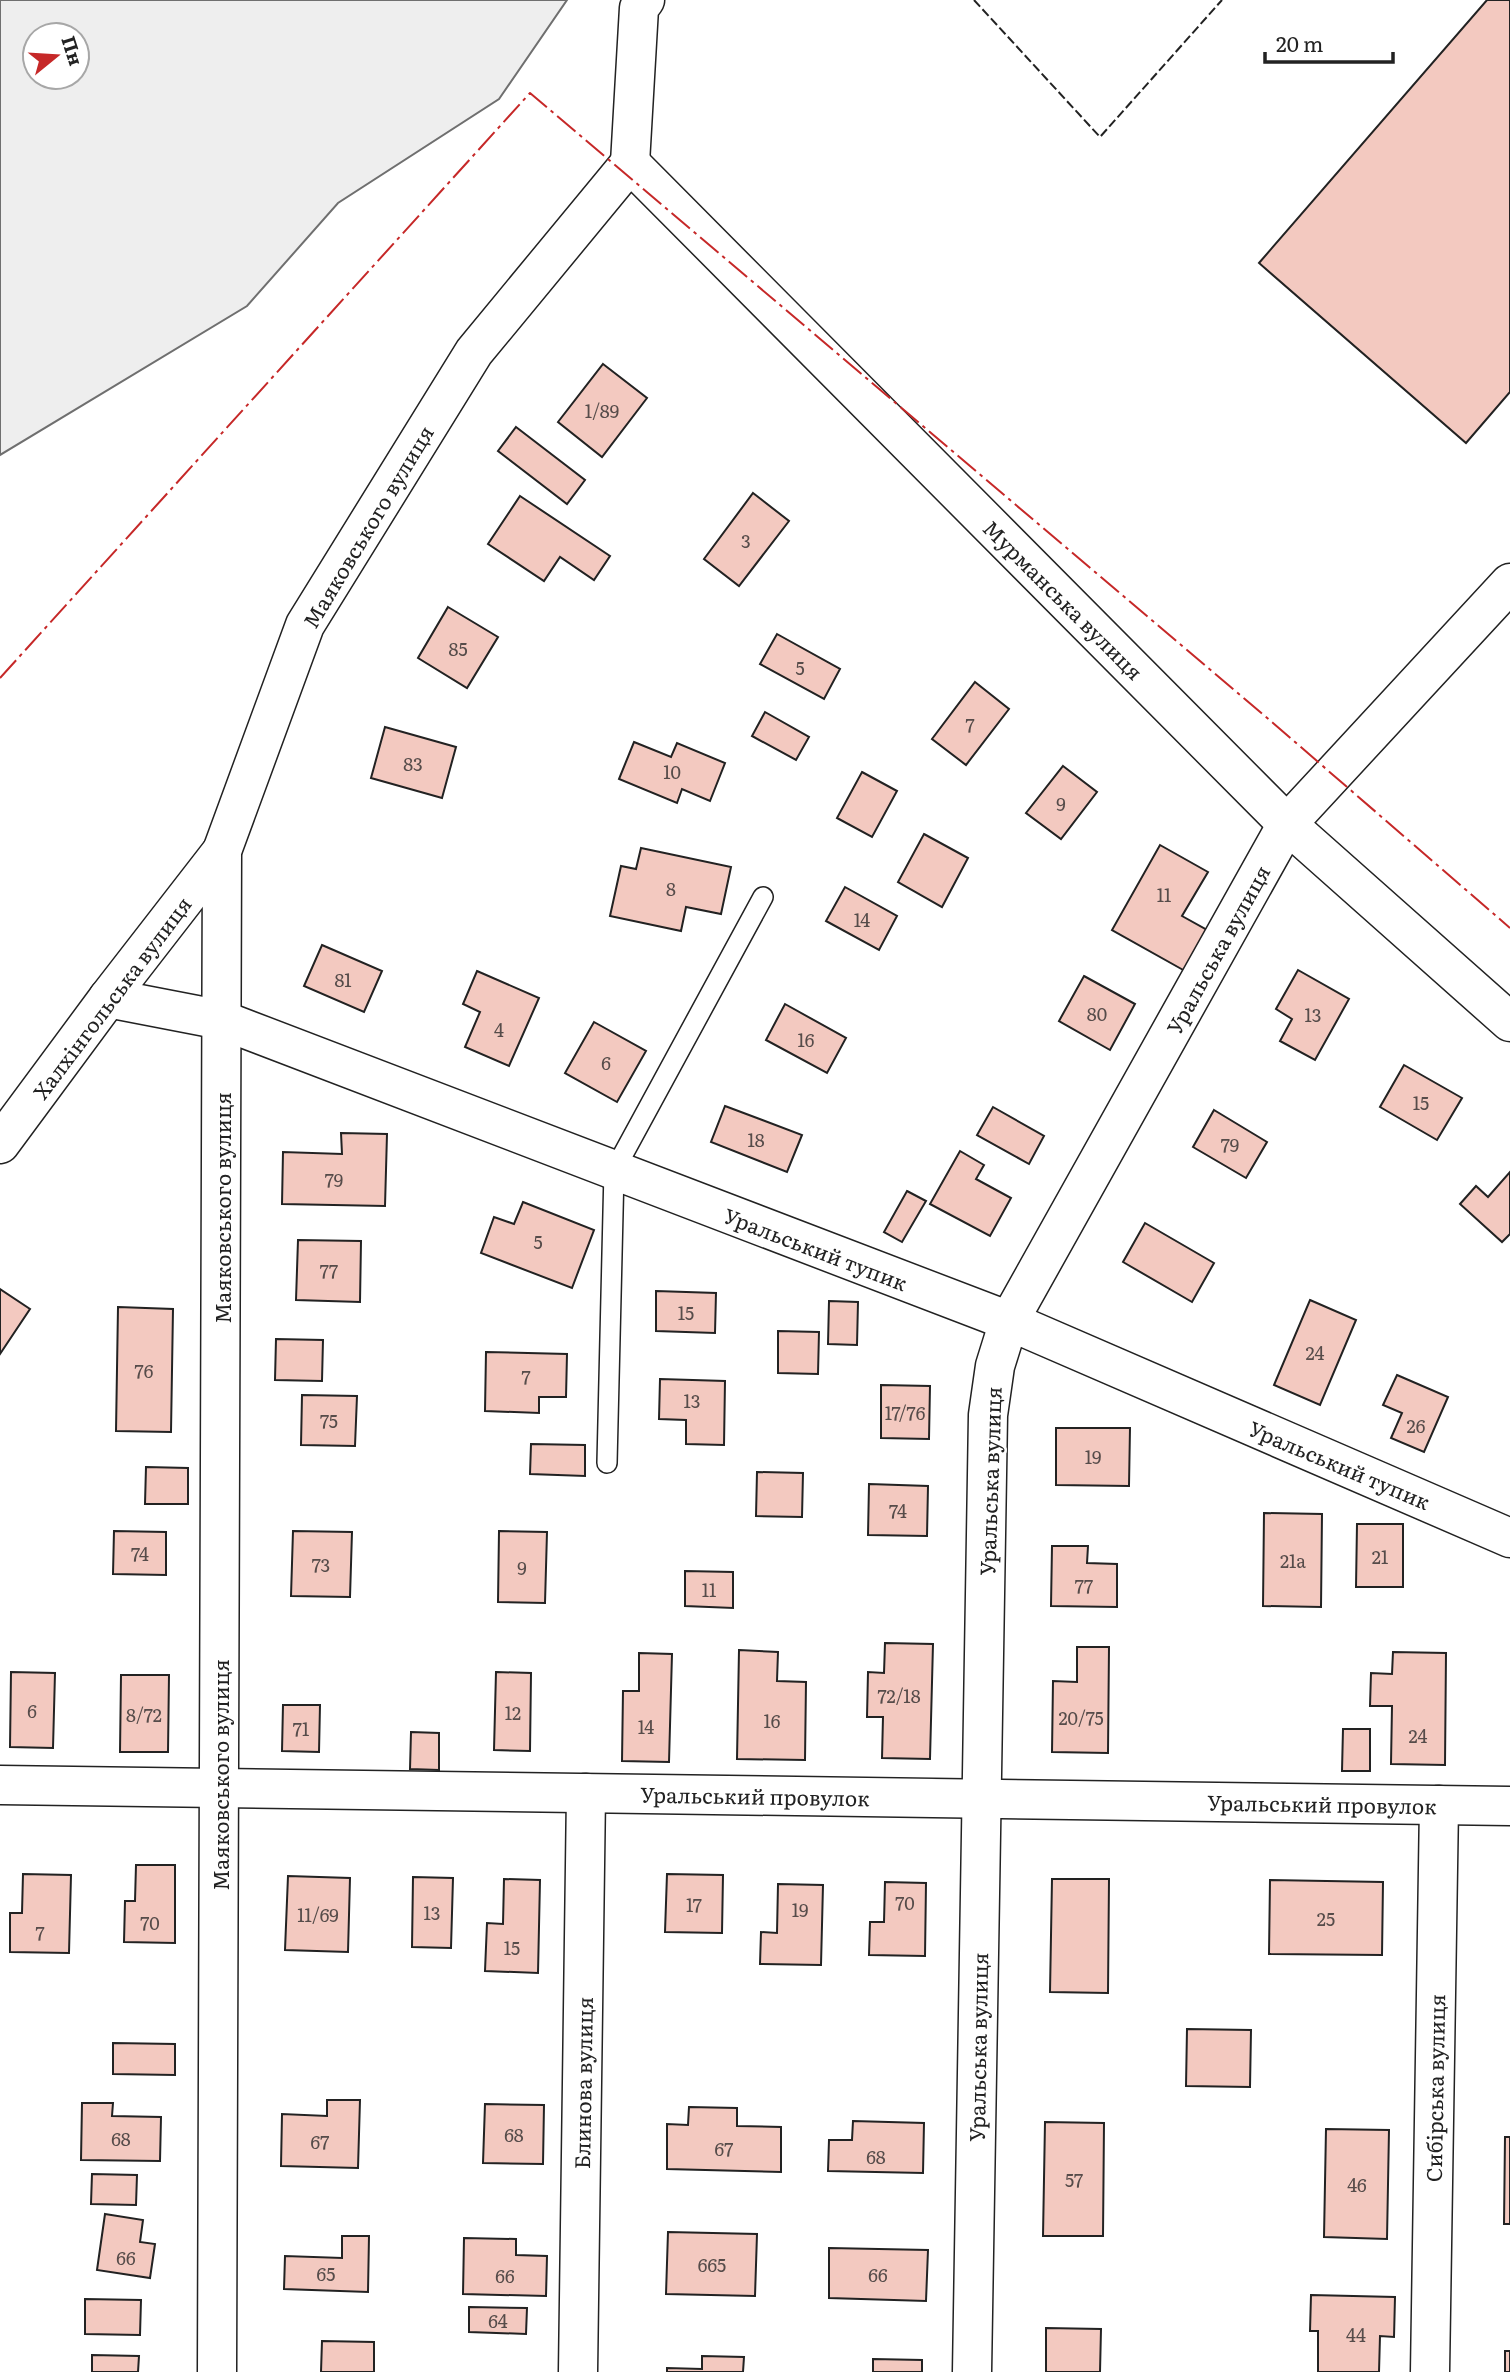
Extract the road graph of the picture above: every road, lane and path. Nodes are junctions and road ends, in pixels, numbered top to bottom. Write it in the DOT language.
graph roads {
  1 [pos="645,0"];
  2 [pos="630,163"];
  3 [pos="1510,583"];
  4 [pos="1287,824"];
  5 [pos="222,851"];
  6 [pos="763,897"];
  7 [pos="108,998"];
  8 [pos="222,1020"];
  9 [pos="1510,1022"];
  10 [pos="0,1143"];
  11 [pos="614,1171"];
  12 [pos="1009,1321"];
  13 [pos="607,1463"];
  14 [pos="1510,1538"];
  15 [pos="0,1786"];
  16 [pos="219,1788"];
  17 [pos="586,1793"];
  18 [pos="981,1798"];
  19 [pos="1439,1805"];
  20 [pos="1510,1806"];
  21 [pos="217,2372"];
  22 [pos="578,2372"];
  23 [pos="972,2372"];
  24 [pos="1430,2372"];
  1 -- 2 [label="street"];
  2 -- 4 [label="street, Мурманська вулиця"];
  2 -- 5 [label="street, Маяковського вулиця"];
  3 -- 4 [label="street, Уральська вулиця"];
  4 -- 9 [label="street, Мурманська вулиця"];
  4 -- 12 [label="street, Уральська вулиця"];
  5 -- 7 [label="street, Халхінгольська вулиця"];
  5 -- 8 [label="street, Маяковського вулиця"];
  6 -- 11 [label="lane"];
  7 -- 8 [label="street, Уральський тупик"];
  7 -- 10 [label="street, Халхінгольська вулиця"];
  8 -- 11 [label="street, Уральський тупик"];
  8 -- 16 [label="street, Маяковського вулиця"];
  11 -- 12 [label="street, Уральський тупик"];
  11 -- 13 [label="lane"];
  12 -- 14 [label="street, Уральський тупик"];
  12 -- 18 [label="street, Уральська вулиця"];
  15 -- 16 [label="street, Уральський провулок"];
  16 -- 17 [label="street, Уральський провулок"];
  16 -- 21 [label="street, Маяковського вулиця"];
  17 -- 18 [label="street, Уральський провулок"];
  17 -- 22 [label="street, Блинова вулиця"];
  18 -- 19 [label="street, Уральський провулок"];
  18 -- 23 [label="street, Уральська вулиця"];
  19 -- 20 [label="street, Уральський провулок"];
  19 -- 24 [label="street, Сибірська вулиця"];
}
